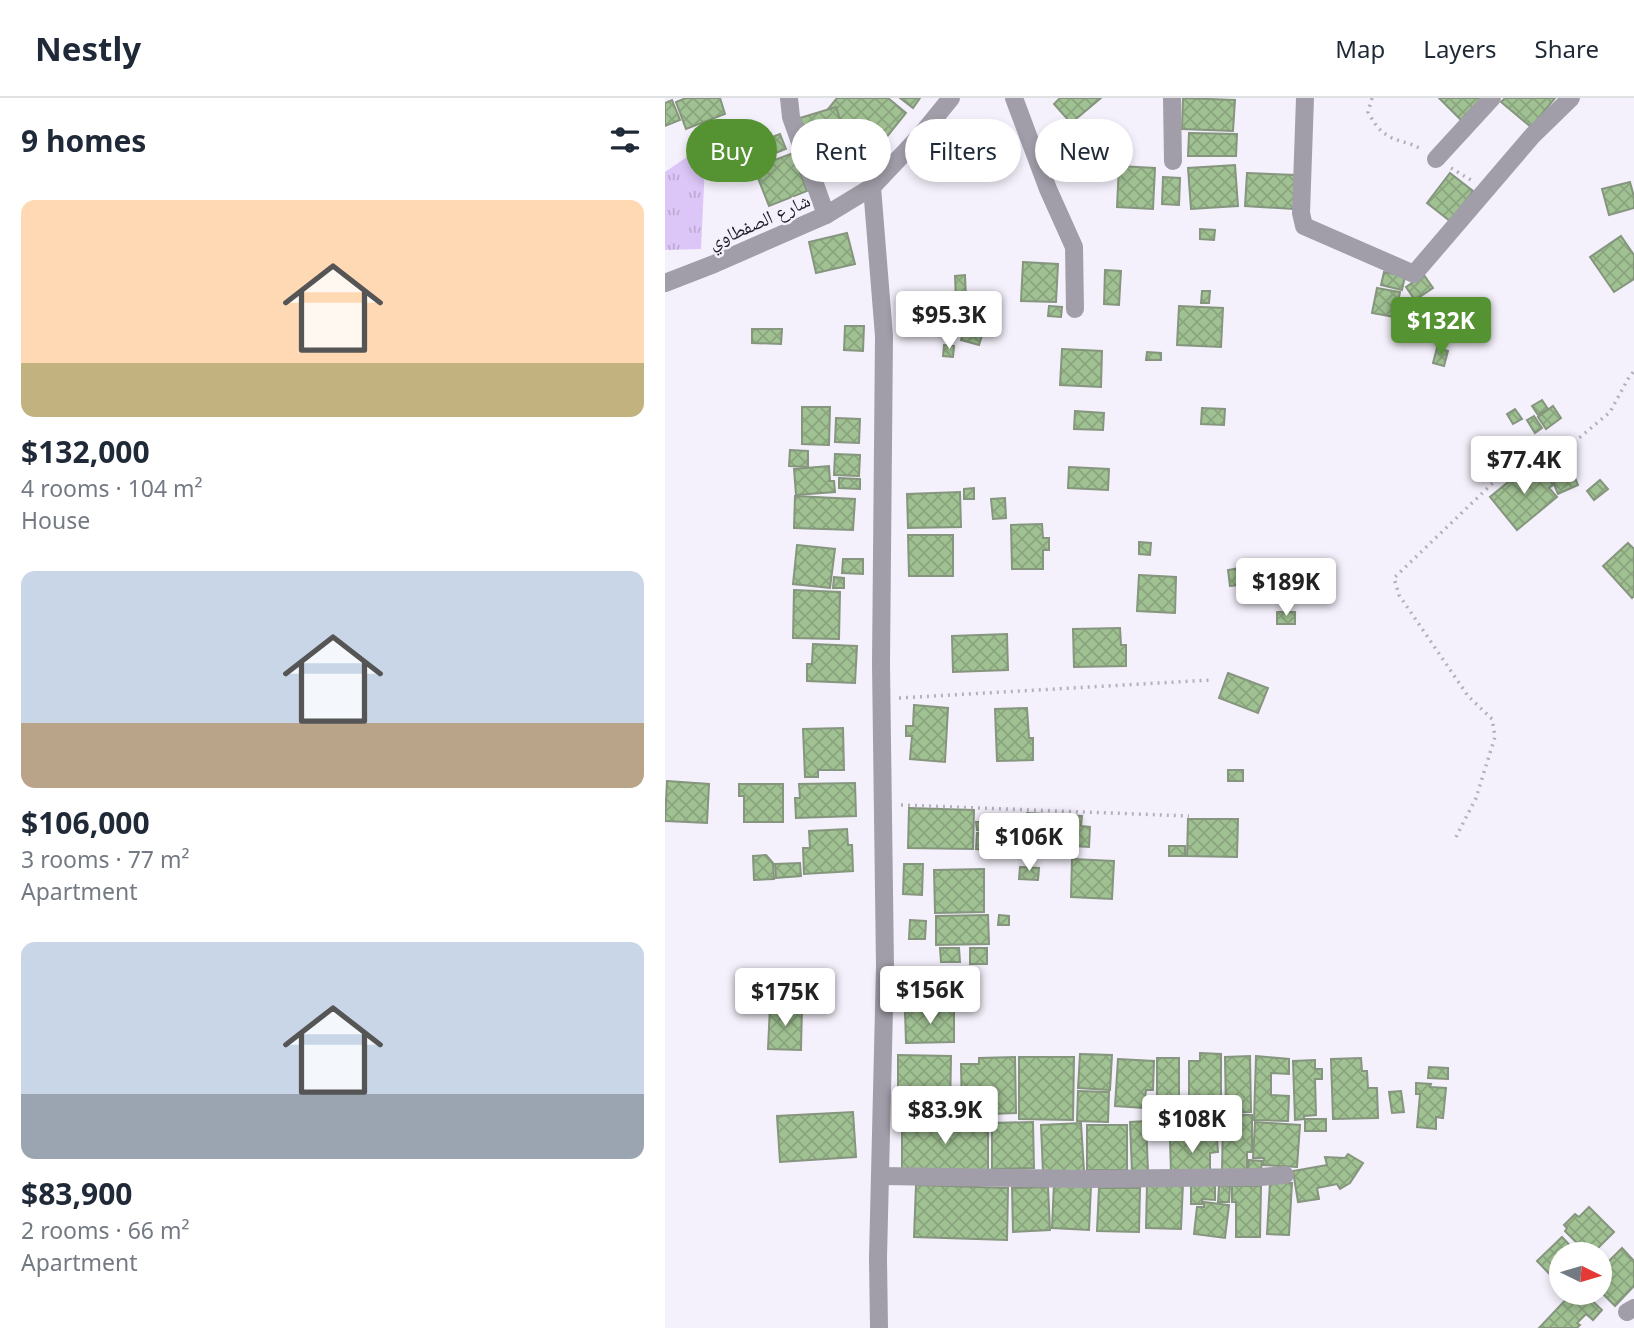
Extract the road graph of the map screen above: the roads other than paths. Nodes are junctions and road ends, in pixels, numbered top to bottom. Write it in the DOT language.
graph roads {
  1 [pos="789,98"];
  2 [pos="951,98"];
  3 [pos="1014,98"];
  4 [pos="1172,98"];
  5 [pos="1305,98"];
  6 [pos="1492,98"];
  7 [pos="1571,98"];
  8 [pos="1436,159"];
  9 [pos="1173,161"];
  10 [pos="872,187"];
  11 [pos="826,215"];
  12 [pos="665,283"];
  13 [pos="1075,309"];
  14 [pos="1285,1175"];
  15 [pos="880,1176"];
  16 [pos="879,1328"];
  1 -- 11 [label="street"];
  2 -- 10 [label="street, شارع الصفطاوي"];
  3 -- 13 [label="street"];
  4 -- 9 [label="street"];
  5 -- 7 [label="street"];
  6 -- 8 [label="street"];
  10 -- 11 [label="street, شارع الصفطاوي"];
  10 -- 15 [label="street"];
  11 -- 12 [label="street, شارع الصفطاوي"];
  14 -- 15 [label="street"];
  15 -- 16 [label="street"];
}
